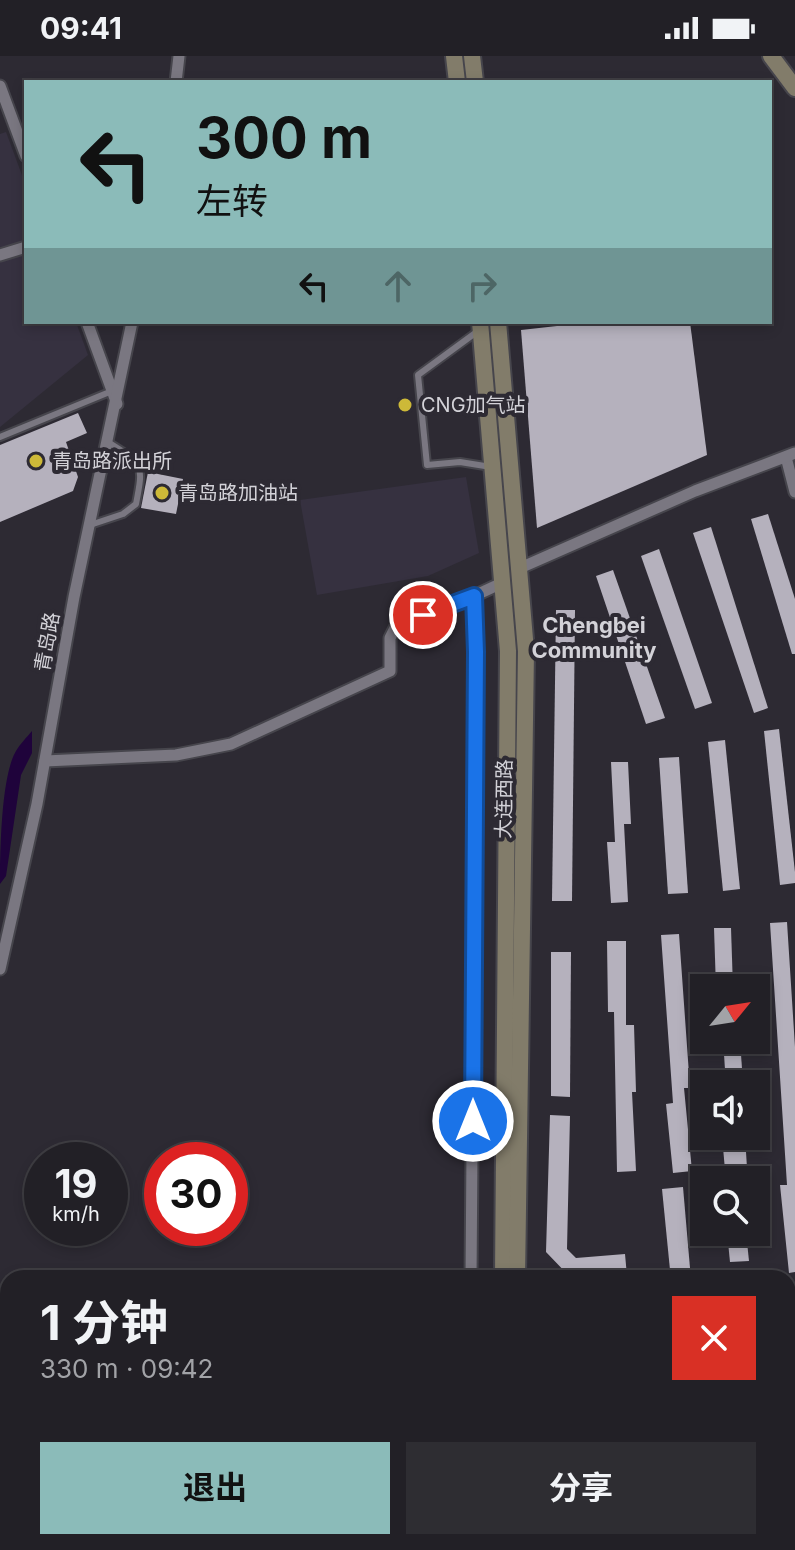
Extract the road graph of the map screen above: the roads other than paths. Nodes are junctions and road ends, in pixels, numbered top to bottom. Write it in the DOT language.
graph roads {
  1 [pos="179,56"];
  2 [pos="454,56"];
  3 [pos="472,56"];
  4 [pos="771,56"];
  5 [pos="176,80"];
  6 [pos="457,80"];
  7 [pos="475,80"];
  8 [pos="0,86"];
  9 [pos="795,88"];
  10 [pos="24,151"];
  11 [pos="24,248"];
  12 [pos="0,255"];
  13 [pos="88,324"];
  14 [pos="132,324"];
  15 [pos="498,324"];
  16 [pos="481,326"];
  17 [pos="112,391"];
  18 [pos="117,404"];
  19 [pos="0,437"];
  20 [pos="108,442"];
  21 [pos="791,455"];
  22 [pos="494,467"];
  23 [pos="795,492"];
  24 [pos="90,525"];
  25 [pos="520,568"];
  26 [pos="504,582"];
  27 [pos="474,596"];
  28 [pos="45,761"];
  29 [pos="13,899"];
  30 [pos="0,903"];
  31 [pos="0,969"];
  32 [pos="471,1270"];
  33 [pos="503,1270"];
  34 [pos="517,1270"];
  1 -- 5 [label="street"];
  2 -- 6 [label="main road"];
  3 -- 7 [label="main road"];
  4 -- 9 [label="main road"];
  8 -- 10 [label="street"];
  11 -- 12 [label="street"];
  13 -- 17 [label="street"];
  14 -- 18 [label="street, 青岛路"];
  15 -- 25 [label="main road, 大连西路"];
  16 -- 22 [label="main road, 大连西路"];
  16 -- 22 [label="lane"];
  17 -- 18 [label="street"];
  17 -- 19 [label="lane"];
  18 -- 20 [label="street, 青岛路"];
  20 -- 24 [label="street, 青岛路"];
  20 -- 24 [label="lane"];
  21 -- 23 [label="street"];
  21 -- 25 [label="street"];
  22 -- 26 [label="main road, 大连西路"];
  24 -- 28 [label="street, 青岛路"];
  25 -- 34 [label="main road, 大连西路"];
  26 -- 27 [label="street"];
  26 -- 33 [label="main road, 大连西路"];
  27 -- 28 [label="street"];
  27 -- 32 [label="street"];
  28 -- 29 [label="street, 青岛路"];
  29 -- 30 [label="street"];
  29 -- 31 [label="street, 青岛路"];
}
